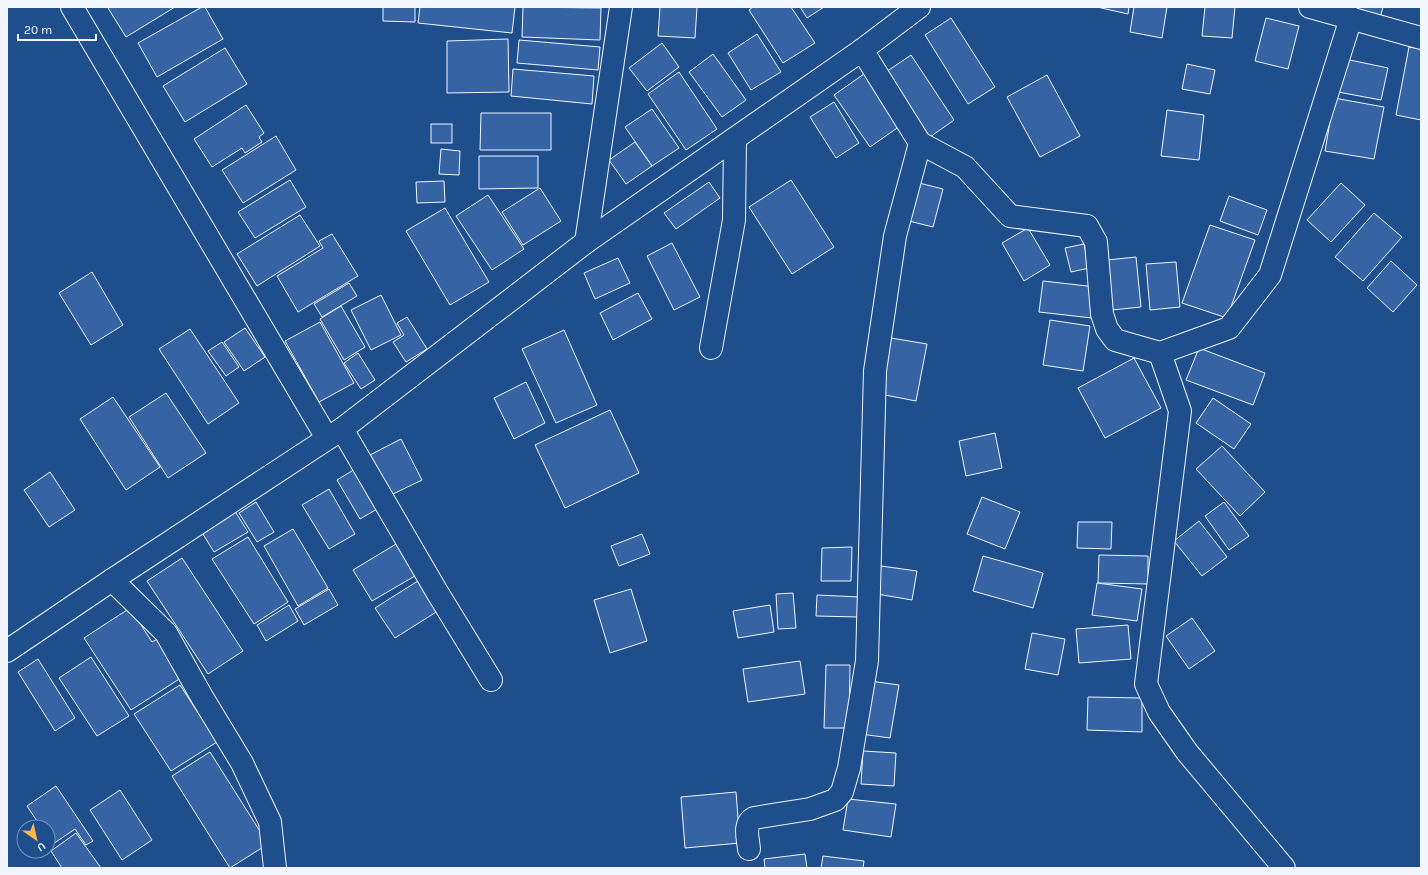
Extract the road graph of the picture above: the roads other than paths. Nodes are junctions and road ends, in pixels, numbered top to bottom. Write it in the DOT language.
graph roads {
  1 [pos="72,7"];
  2 [pos="621,7"];
  3 [pos="919,7"];
  4 [pos="1310,7"];
  5 [pos="1350,18"];
  6 [pos="1421,38"];
  7 [pos="862,50"];
  8 [pos="735,139"];
  9 [pos="920,143"];
  10 [pos="586,242"];
  11 [pos="711,348"];
  12 [pos="1160,353"];
  13 [pos="335,434"];
  14 [pos="112,580"];
  15 [pos="7,651"];
  16 [pos="490,680"];
  17 [pos="749,849"];
  18 [pos="275,868"];
  19 [pos="1284,868"];
  1 -- 13 [label="street"];
  2 -- 10 [label="street"];
  3 -- 7 [label="street"];
  4 -- 5 [label="street"];
  5 -- 6 [label="street"];
  5 -- 12 [label="street"];
  7 -- 8 [label="street"];
  7 -- 9 [label="street"];
  8 -- 10 [label="street"];
  8 -- 11 [label="street"];
  9 -- 12 [label="street"];
  9 -- 17 [label="street"];
  10 -- 13 [label="street"];
  12 -- 19 [label="street"];
  13 -- 14 [label="street"];
  13 -- 16 [label="street"];
  14 -- 15 [label="street"];
  14 -- 18 [label="street"];
}
